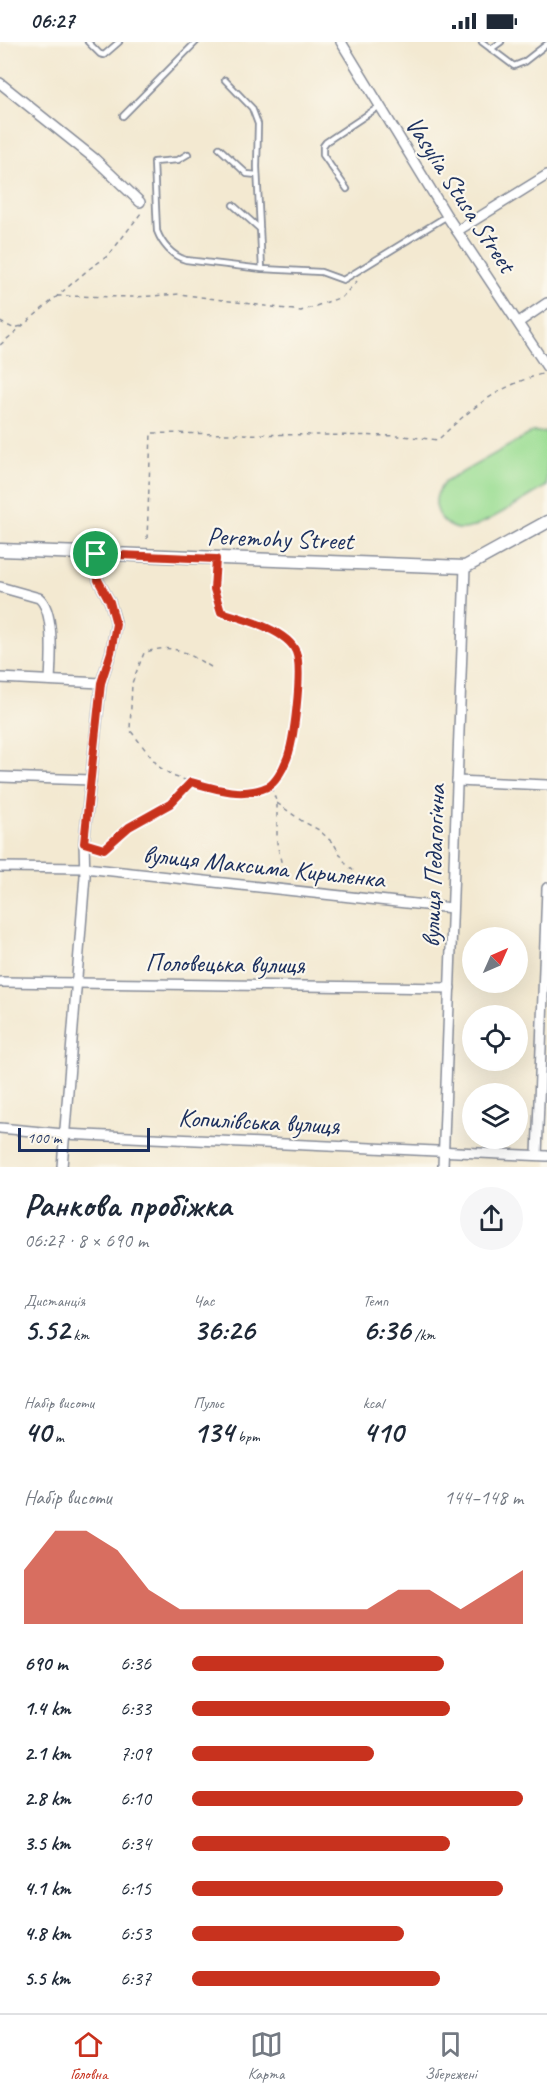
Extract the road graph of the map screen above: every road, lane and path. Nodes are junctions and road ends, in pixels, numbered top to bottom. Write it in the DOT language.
graph roads {
  1 [pos="88,42"];
  2 [pos="119,42"];
  3 [pos="196,42"];
  4 [pos="341,42"];
  5 [pos="482,42"];
  6 [pos="501,42"];
  7 [pos="547,44"];
  8 [pos="491,49"];
  9 [pos="225,80"];
  10 [pos="0,83"];
  11 [pos="380,106"];
  12 [pos="123,116"];
  13 [pos="219,148"];
  14 [pos="188,154"];
  15 [pos="257,175"];
  16 [pos="547,175"];
  17 [pos="347,189"];
  18 [pos="140,202"];
  19 [pos="233,205"];
  20 [pos="447,216"];
  21 [pos="260,229"];
  22 [pos="457,231"];
  23 [pos="261,269"];
  24 [pos="361,269"];
  25 [pos="57,297"];
  26 [pos="547,303"];
  27 [pos="0,322"];
  28 [pos="519,322"];
  29 [pos="22,326"];
  30 [pos="0,345"];
  31 [pos="547,367"];
  32 [pos="547,373"];
  33 [pos="547,522"];
  34 [pos="147,538"];
  35 [pos="0,550"];
  36 [pos="96,554"];
  37 [pos="216,559"];
  38 [pos="465,567"];
  39 [pos="0,586"];
  40 [pos="211,667"];
  41 [pos="0,678"];
  42 [pos="50,680"];
  43 [pos="101,683"];
  44 [pos="0,777"];
  45 [pos="91,780"];
  46 [pos="457,781"];
  47 [pos="191,782"];
  48 [pos="547,785"];
  49 [pos="271,786"];
  50 [pos="277,803"];
  51 [pos="84,843"];
  52 [pos="0,867"];
  53 [pos="85,868"];
  54 [pos="356,873"];
  55 [pos="284,875"];
  56 [pos="547,888"];
  57 [pos="452,908"];
  58 [pos="546,972"];
  59 [pos="0,982"];
  60 [pos="77,982"];
  61 [pos="450,988"];
  62 [pos="544,1060"];
  63 [pos="0,1128"];
  64 [pos="63,1134"];
  65 [pos="444,1152"];
  66 [pos="542,1156"];
  67 [pos="62,1167"];
  68 [pos="443,1167"];
  1 -- 2 [label="lane"];
  3 -- 12 [label="lane"];
  4 -- 11 [label="street, Vasylia Stusa Street"];
  5 -- 8 [label="lane"];
  6 -- 8 [label="lane"];
  7 -- 8 [label="lane"];
  9 -- 15 [label="lane"];
  10 -- 18 [label="street"];
  11 -- 17 [label="lane"];
  11 -- 20 [label="street, Vasylia Stusa Street"];
  13 -- 15 [label="lane"];
  14 -- 23 [label="lane"];
  15 -- 21 [label="lane"];
  16 -- 22 [label="street"];
  18 -- 25 [label="path"];
  19 -- 21 [label="lane"];
  20 -- 22 [label="street, Vasylia Stusa Street"];
  20 -- 24 [label="lane"];
  21 -- 23 [label="lane"];
  22 -- 28 [label="street, Vasylia Stusa Street"];
  23 -- 24 [label="lane"];
  24 -- 25 [label="path"];
  25 -- 29 [label="path"];
  26 -- 28 [label="street"];
  27 -- 29 [label="path"];
  28 -- 31 [label="street, Vasylia Stusa Street"];
  29 -- 30 [label="path"];
  32 -- 34 [label="path"];
  33 -- 38 [label="street"];
  35 -- 36 [label="street, Peremohy Street"];
  36 -- 37 [label="street, Peremohy Street"];
  36 -- 43 [label="street"];
  37 -- 38 [label="street, Peremohy Street"];
  37 -- 49 [label="path"];
  38 -- 46 [label="street, вулиця Педагогічна"];
  39 -- 42 [label="street"];
  40 -- 47 [label="path"];
  41 -- 42 [label="street"];
  42 -- 43 [label="street"];
  43 -- 45 [label="street"];
  44 -- 45 [label="street"];
  45 -- 51 [label="street"];
  46 -- 48 [label="street"];
  46 -- 57 [label="street, вулиця Педагогічна"];
  47 -- 49 [label="path"];
  47 -- 51 [label="path"];
  49 -- 50 [label="path"];
  50 -- 54 [label="path"];
  50 -- 55 [label="path"];
  51 -- 53 [label="street"];
  52 -- 53 [label="street, вулиця Максима Кириленка"];
  53 -- 57 [label="street, вулиця Максима Кириленка"];
  53 -- 60 [label="street"];
  56 -- 58 [label="street"];
  57 -- 61 [label="street, вулиця Педагогічна"];
  58 -- 62 [label="street"];
  59 -- 60 [label="street, Половецька вулиця"];
  60 -- 61 [label="street, Половецька вулиця"];
  60 -- 64 [label="street"];
  61 -- 65 [label="street, вулиця Педагогічна"];
  62 -- 66 [label="street"];
  63 -- 64 [label="street, Копилівська вулиця"];
  64 -- 65 [label="street, Копилівська вулиця"];
  64 -- 67 [label="street"];
  65 -- 66 [label="street, Копилівська вулиця"];
  65 -- 68 [label="street, вулиця Педагогічна"];
}
